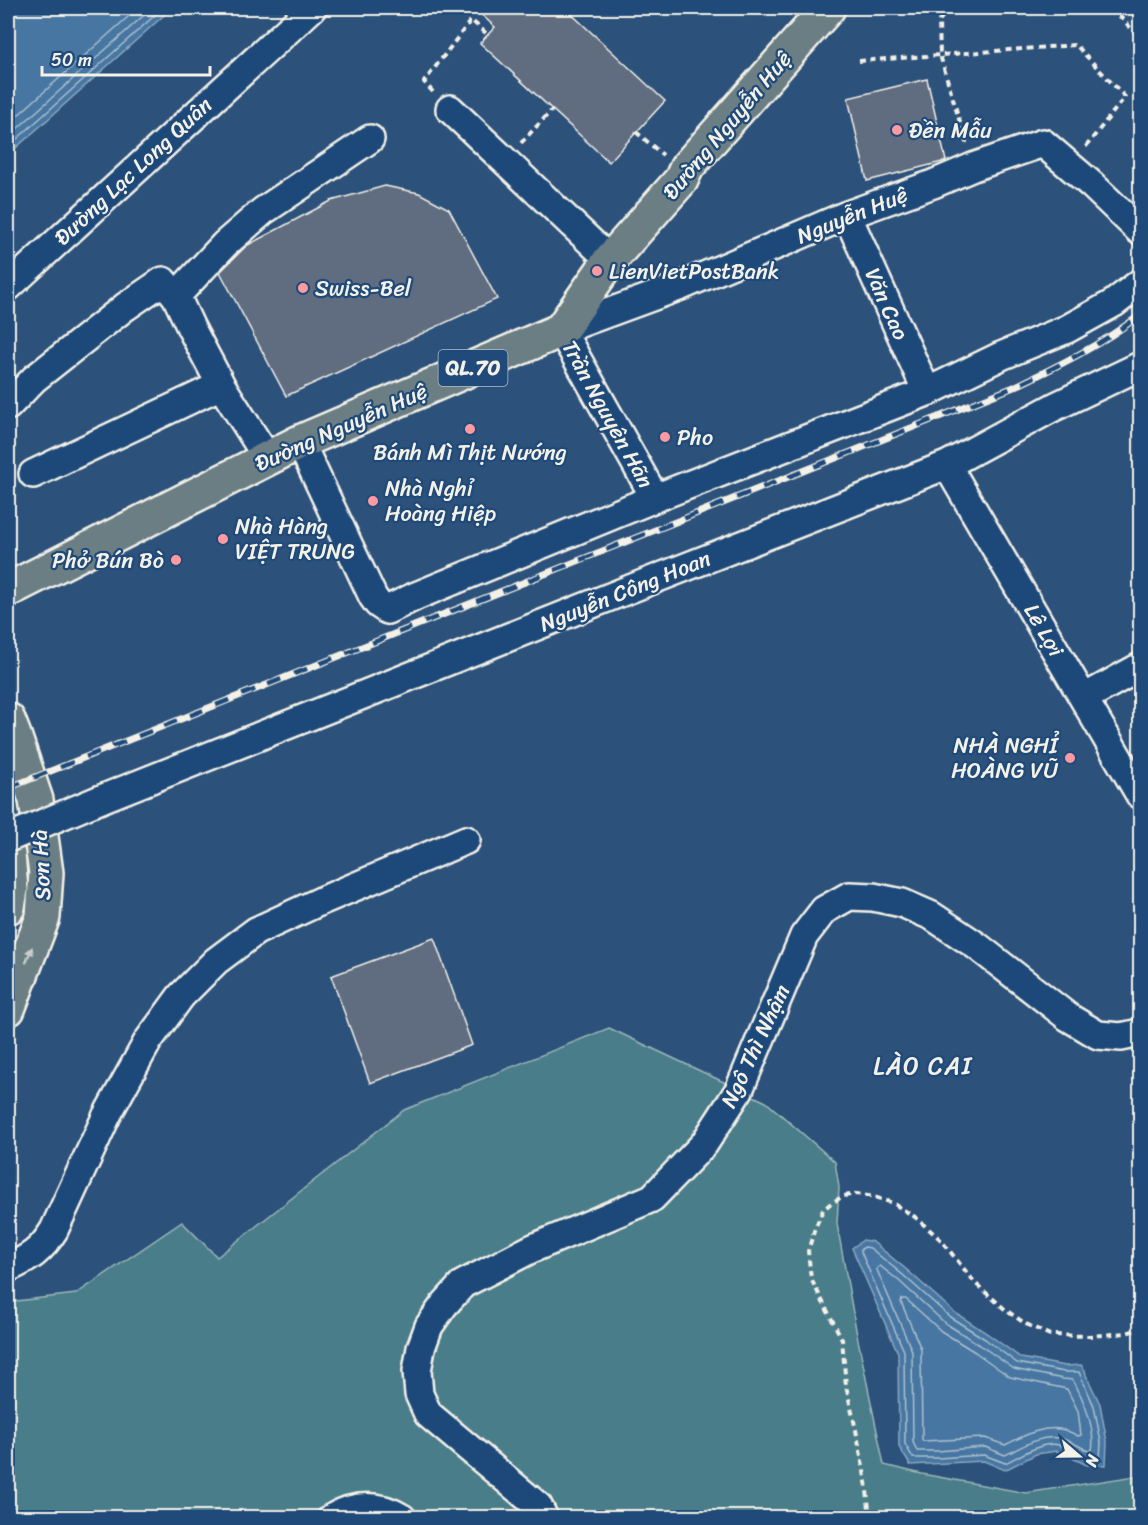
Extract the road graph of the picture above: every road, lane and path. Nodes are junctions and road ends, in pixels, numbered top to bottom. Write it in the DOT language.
graph roads {
  1 [pos="312,8"];
  2 [pos="828,8"];
  3 [pos="950,8"];
  4 [pos="1112,8"];
  5 [pos="488,34"];
  6 [pos="1140,38"];
  7 [pos="940,56"];
  8 [pos="859,62"];
  9 [pos="450,109"];
  10 [pos="552,110"];
  11 [pos="636,132"];
  12 [pos="370,140"];
  13 [pos="1083,151"];
  14 [pos="504,161"];
  15 [pos="687,167"];
  16 [pos="973,167"];
  17 [pos="847,215"];
  18 [pos="1140,231"];
  19 [pos="610,260"];
  20 [pos="1140,283"];
  21 [pos="8,287"];
  22 [pos="176,296"];
  23 [pos="561,330"];
  24 [pos="1140,366"];
  25 [pos="221,385"];
  26 [pos="927,392"];
  27 [pos="8,406"];
  28 [pos="300,442"];
  29 [pos="268,459"];
  30 [pos="947,465"];
  31 [pos="33,474"];
  32 [pos="656,498"];
  33 [pos="8,590"];
  34 [pos="1140,667"];
  35 [pos="1084,698"];
  36 [pos="8,720"];
  37 [pos="1140,795"];
  38 [pos="8,838"];
  39 [pos="466,840"];
  40 [pos="8,855"];
  41 [pos="8,907"];
  42 [pos="8,1009"];
  43 [pos="1140,1033"];
  44 [pos="8,1268"];
  45 [pos="1140,1329"];
  46 [pos="332,1518"];
  47 [pos="402,1518"];
  48 [pos="544,1518"];
  49 [pos="870,1518"];
  1 -- 21 [label="street, Đường Lạc Long Quân"];
  2 -- 15 [label="highway, Đường Nguyễn Huệ"];
  3 -- 7 [label="path"];
  4 -- 6 [label="path"];
  5 -- 9 [label="path"];
  7 -- 8 [label="path"];
  7 -- 13 [label="path"];
  7 -- 16 [label="path"];
  9 -- 14 [label="street"];
  10 -- 14 [label="path"];
  11 -- 15 [label="path"];
  12 -- 22 [label="street"];
  14 -- 19 [label="street"];
  15 -- 19 [label="highway, Đường Nguyễn Huệ"];
  16 -- 17 [label="street, Nguyễn Huệ"];
  16 -- 18 [label="street, Nguyễn Huệ"];
  17 -- 23 [label="street, Nguyễn Huệ"];
  17 -- 26 [label="street, Văn Cao"];
  19 -- 23 [label="highway, Đường Nguyễn Huệ"];
  20 -- 26 [label="street"];
  22 -- 25 [label="street"];
  22 -- 27 [label="street"];
  23 -- 28 [label="highway, Đường Nguyễn Huệ / QL.70"];
  23 -- 32 [label="street, Trần Nguyên Hãn"];
  24 -- 30 [label="street, Nguyễn Công Hoan"];
  25 -- 29 [label="street"];
  25 -- 31 [label="street"];
  26 -- 32 [label="street"];
  28 -- 29 [label="highway, Đường Nguyễn Huệ / QL.70"];
  28 -- 32 [label="street"];
  29 -- 33 [label="highway, Đường Nguyễn Huệ / QL.70"];
  30 -- 35 [label="street, Lê Lợi"];
  30 -- 38 [label="street, Nguyễn Công Hoan, bridge"];
  34 -- 35 [label="street"];
  35 -- 37 [label="street, Lê Lợi"];
  42 -- 36 [label="highway, Sơn Hà, one-way"];
  39 -- 44 [label="street"];
  40 -- 41 [label="highway, Sơn Hà"];
  43 -- 48 [label="street, Ngô Thì Nhậm"];
  45 -- 49 [label="path"];
  46 -- 47 [label="street"];
}
